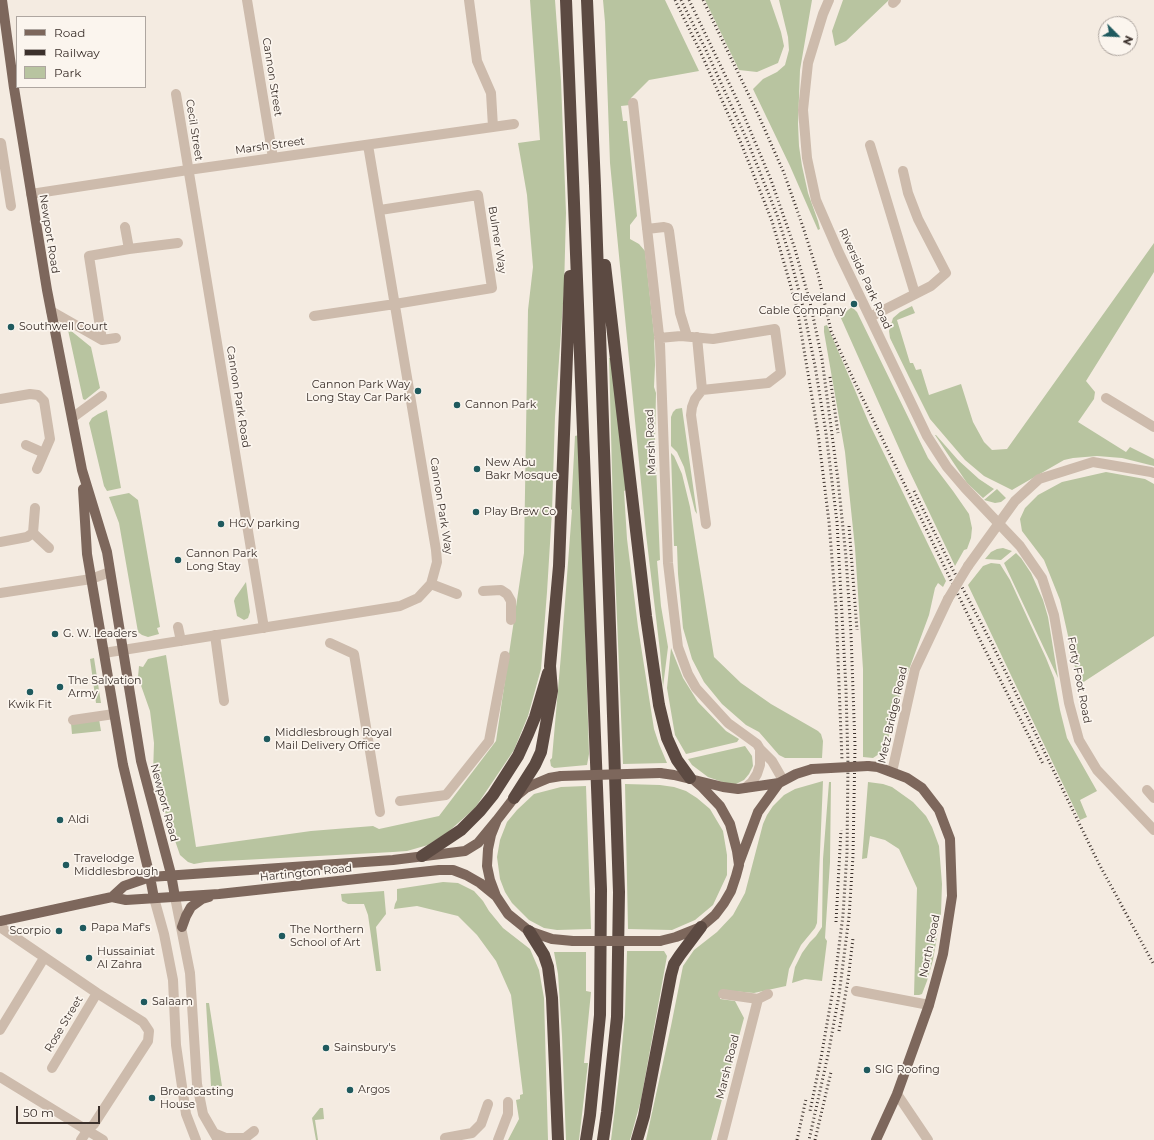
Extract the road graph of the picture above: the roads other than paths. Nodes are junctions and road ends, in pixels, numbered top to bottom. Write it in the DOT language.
graph roads {
  1 [pos="2,0"];
  2 [pos="247,0"];
  3 [pos="469,0"];
  4 [pos="566,0"];
  5 [pos="587,0"];
  6 [pos="821,0"];
  7 [pos="829,0"];
  8 [pos="823,14"];
  9 [pos="176,94"];
  10 [pos="633,103"];
  11 [pos="514,124"];
  12 [pos="493,127"];
  13 [pos="1,143"];
  14 [pos="368,145"];
  15 [pos="870,145"];
  16 [pos="273,158"];
  17 [pos="2,167"];
  18 [pos="188,170"];
  19 [pos="903,171"];
  20 [pos="595,186"];
  21 [pos="574,187"];
  22 [pos="31,194"];
  23 [pos="11,206"];
  24 [pos="380,210"];
  25 [pos="125,226"];
  26 [pos="647,229"];
  27 [pos="178,243"];
  28 [pos="129,249"];
  29 [pos="915,294"];
  30 [pos="395,304"];
  31 [pos="51,312"];
  32 [pos="314,316"];
  33 [pos="870,317"];
  34 [pos="692,337"];
  35 [pos="116,338"];
  36 [pos="659,338"];
  37 [pos="102,340"];
  38 [pos="702,390"];
  39 [pos="102,396"];
  40 [pos="1106,398"];
  41 [pos="0,399"];
  42 [pos="72,418"];
  43 [pos="1154,427"];
  44 [pos="26,445"];
  45 [pos="44,453"];
  46 [pos="37,469"];
  47 [pos="82,470"];
  48 [pos="1154,474"];
  49 [pos="35,508"];
  50 [pos="706,524"];
  51 [pos="998,524"];
  52 [pos="33,533"];
  53 [pos="0,542"];
  54 [pos="48,548"];
  55 [pos="110,572"];
  56 [pos="92,579"];
  57 [pos="431,584"];
  58 [pos="482,591"];
  59 [pos="0,593"];
  60 [pos="457,594"];
  61 [pos="511,620"];
  62 [pos="178,627"];
  63 [pos="264,628"];
  64 [pos="215,635"];
  65 [pos="181,641"];
  66 [pos="330,643"];
  67 [pos="122,650"];
  68 [pos="104,653"];
  69 [pos="505,656"];
  70 [pos="550,666"];
  71 [pos="224,701"];
  72 [pos="114,714"];
  73 [pos="73,720"];
  74 [pos="760,749"];
  75 [pos="892,772"];
  76 [pos="660,773"];
  77 [pos="692,779"];
  78 [pos="781,782"];
  79 [pos="745,788"];
  80 [pos="514,798"];
  81 [pos="400,801"];
  82 [pos="380,812"];
  83 [pos="497,820"];
  84 [pos="1154,830"];
  85 [pos="422,856"];
  86 [pos="738,865"];
  87 [pos="171,874"];
  88 [pos="150,877"];
  89 [pos="219,894"];
  90 [pos="496,896"];
  91 [pos="112,897"];
  92 [pos="175,897"];
  93 [pos="154,898"];
  94 [pos="1,921"];
  95 [pos="182,927"];
  96 [pos="701,927"];
  97 [pos="529,931"];
  98 [pos="44,958"];
  99 [pos="856,991"];
  100 [pos="97,993"];
  101 [pos="723,994"];
  102 [pos="768,994"];
  103 [pos="758,999"];
  104 [pos="929,1005"];
  105 [pos="0,1030"];
  106 [pos="52,1068"];
  107 [pos="0,1077"];
  108 [pos="897,1094"];
  109 [pos="508,1102"];
  110 [pos="488,1104"];
  111 [pos="84,1136"];
  112 [pos="216,1136"];
  113 [pos="444,1138"];
  114 [pos="102,1140"];
  115 [pos="196,1140"];
  116 [pos="256,1140"];
  117 [pos="498,1140"];
  118 [pos="558,1140"];
  119 [pos="586,1140"];
  120 [pos="603,1140"];
  121 [pos="637,1140"];
  122 [pos="722,1140"];
  123 [pos="876,1140"];
  124 [pos="928,1140"];
  1 -- 22 [label="main road, Newport Road"];
  2 -- 16 [label="street, Cannon Street"];
  3 -- 12 [label="street"];
  4 -- 21 [label="highway"];
  5 -- 20 [label="highway"];
  6 -- 8 [label="street, Riverside Park Road"];
  7 -- 8 [label="street, Riverside Park Road"];
  8 -- 33 [label="street, Riverside Park Road"];
  9 -- 18 [label="street, Cecil Street"];
  10 -- 26 [label="street, Marsh Road"];
  11 -- 12 [label="street, Marsh Street"];
  12 -- 14 [label="street, Marsh Street"];
  13 -- 17 [label="street"];
  14 -- 16 [label="street, Marsh Street"];
  14 -- 24 [label="street, Cannon Park Way"];
  15 -- 29 [label="street"];
  16 -- 18 [label="street, Marsh Street"];
  17 -- 23 [label="street"];
  18 -- 22 [label="street, Marsh Street"];
  18 -- 63 [label="street, Cannon Park Road"];
  19 -- 29 [label="street"];
  20 -- 77 [label="highway"];
  20 -- 120 [label="highway"];
  21 -- 70 [label="highway"];
  21 -- 119 [label="highway"];
  22 -- 31 [label="main road, Newport Road"];
  24 -- 30 [label="street, Cannon Park Way"];
  24 -- 30 [label="street, Bulmer Way"];
  25 -- 28 [label="street"];
  26 -- 34 [label="street"];
  26 -- 36 [label="street, Marsh Road"];
  27 -- 28 [label="street"];
  28 -- 37 [label="street"];
  29 -- 33 [label="street"];
  30 -- 32 [label="street"];
  30 -- 57 [label="street, Cannon Park Way"];
  31 -- 37 [label="street"];
  31 -- 42 [label="main road, Newport Road"];
  33 -- 51 [label="street, Riverside Park Road"];
  34 -- 36 [label="street"];
  34 -- 38 [label="street"];
  34 -- 38 [label="street"];
  35 -- 37 [label="street"];
  36 -- 74 [label="street, Marsh Road"];
  38 -- 50 [label="street"];
  39 -- 42 [label="street"];
  40 -- 43 [label="street"];
  41 -- 45 [label="street"];
  42 -- 47 [label="main road, Newport Road"];
  44 -- 45 [label="street"];
  45 -- 46 [label="street"];
  47 -- 55 [label="main road, Newport Road"];
  47 -- 56 [label="main road, Newport Road"];
  48 -- 51 [label="street"];
  49 -- 52 [label="street"];
  51 -- 75 [label="street, Metz Bridge Road, bridge"];
  51 -- 84 [label="street, Forty Foot Road"];
  52 -- 53 [label="street"];
  52 -- 54 [label="street"];
  55 -- 56 [label="street"];
  55 -- 67 [label="main road, Newport Road"];
  56 -- 59 [label="street"];
  56 -- 68 [label="main road, Newport Road"];
  57 -- 60 [label="street"];
  57 -- 63 [label="street, Cannon Park Way"];
  58 -- 61 [label="street"];
  62 -- 65 [label="street"];
  63 -- 64 [label="street, Cannon Park Way"];
  64 -- 65 [label="street, Cannon Park Way"];
  64 -- 71 [label="street"];
  65 -- 67 [label="street, Cannon Park Way"];
  66 -- 82 [label="street"];
  67 -- 68 [label="street, Cannon Park Way"];
  67 -- 87 [label="main road, Newport Road"];
  68 -- 72 [label="main road, Newport Road"];
  69 -- 81 [label="street"];
  70 -- 80 [label="highway"];
  70 -- 85 [label="highway"];
  72 -- 73 [label="street"];
  72 -- 88 [label="main road, Newport Road"];
  74 -- 78 [label="street, Marsh Road"];
  74 -- 79 [label="street"];
  75 -- 78 [label="main road, North Road, bridge"];
  75 -- 104 [label="main road, North Road"];
  76 -- 77 [label="main road, North Road"];
  76 -- 80 [label="main road, Hartington Road, bridge"];
  77 -- 79 [label="main road, North Road"];
  77 -- 86 [label="main road"];
  78 -- 79 [label="main road, North Road"];
  78 -- 86 [label="main road"];
  80 -- 83 [label="main road, Hartington Road"];
  83 -- 85 [label="main road, Hartington Road"];
  83 -- 90 [label="main road"];
  85 -- 87 [label="main road, Hartington Road"];
  86 -- 96 [label="main road"];
  87 -- 88 [label="main road, Hartington Road"];
  87 -- 92 [label="main road, Newport Road"];
  88 -- 91 [label="main road, Hartington Road"];
  88 -- 93 [label="main road, Newport Road"];
  89 -- 90 [label="main road, Hartington Road"];
  89 -- 92 [label="main road, Hartington Road"];
  89 -- 95 [label="main road"];
  90 -- 97 [label="main road"];
  91 -- 93 [label="main road, Hartington Road"];
  91 -- 94 [label="main road, Hartington Road"];
  92 -- 93 [label="main road, Hartington Road"];
  92 -- 95 [label="street, Newport Road"];
  93 -- 115 [label="street, Newport Road"];
  94 -- 98 [label="street"];
  95 -- 112 [label="street, Newport Road"];
  96 -- 97 [label="main road, bridge"];
  96 -- 121 [label="highway"];
  97 -- 118 [label="highway"];
  98 -- 100 [label="street"];
  98 -- 105 [label="street"];
  99 -- 104 [label="street"];
  100 -- 106 [label="street, Rose Street"];
  100 -- 111 [label="street"];
  101 -- 103 [label="street"];
  102 -- 103 [label="street"];
  103 -- 122 [label="street, Marsh Road"];
  104 -- 108 [label="main road, North Road"];
  107 -- 111 [label="street"];
  108 -- 123 [label="main road, North Road"];
  108 -- 124 [label="street"];
  109 -- 117 [label="street"];
  110 -- 113 [label="street"];
  111 -- 114 [label="street"];
  112 -- 116 [label="street"];
}
